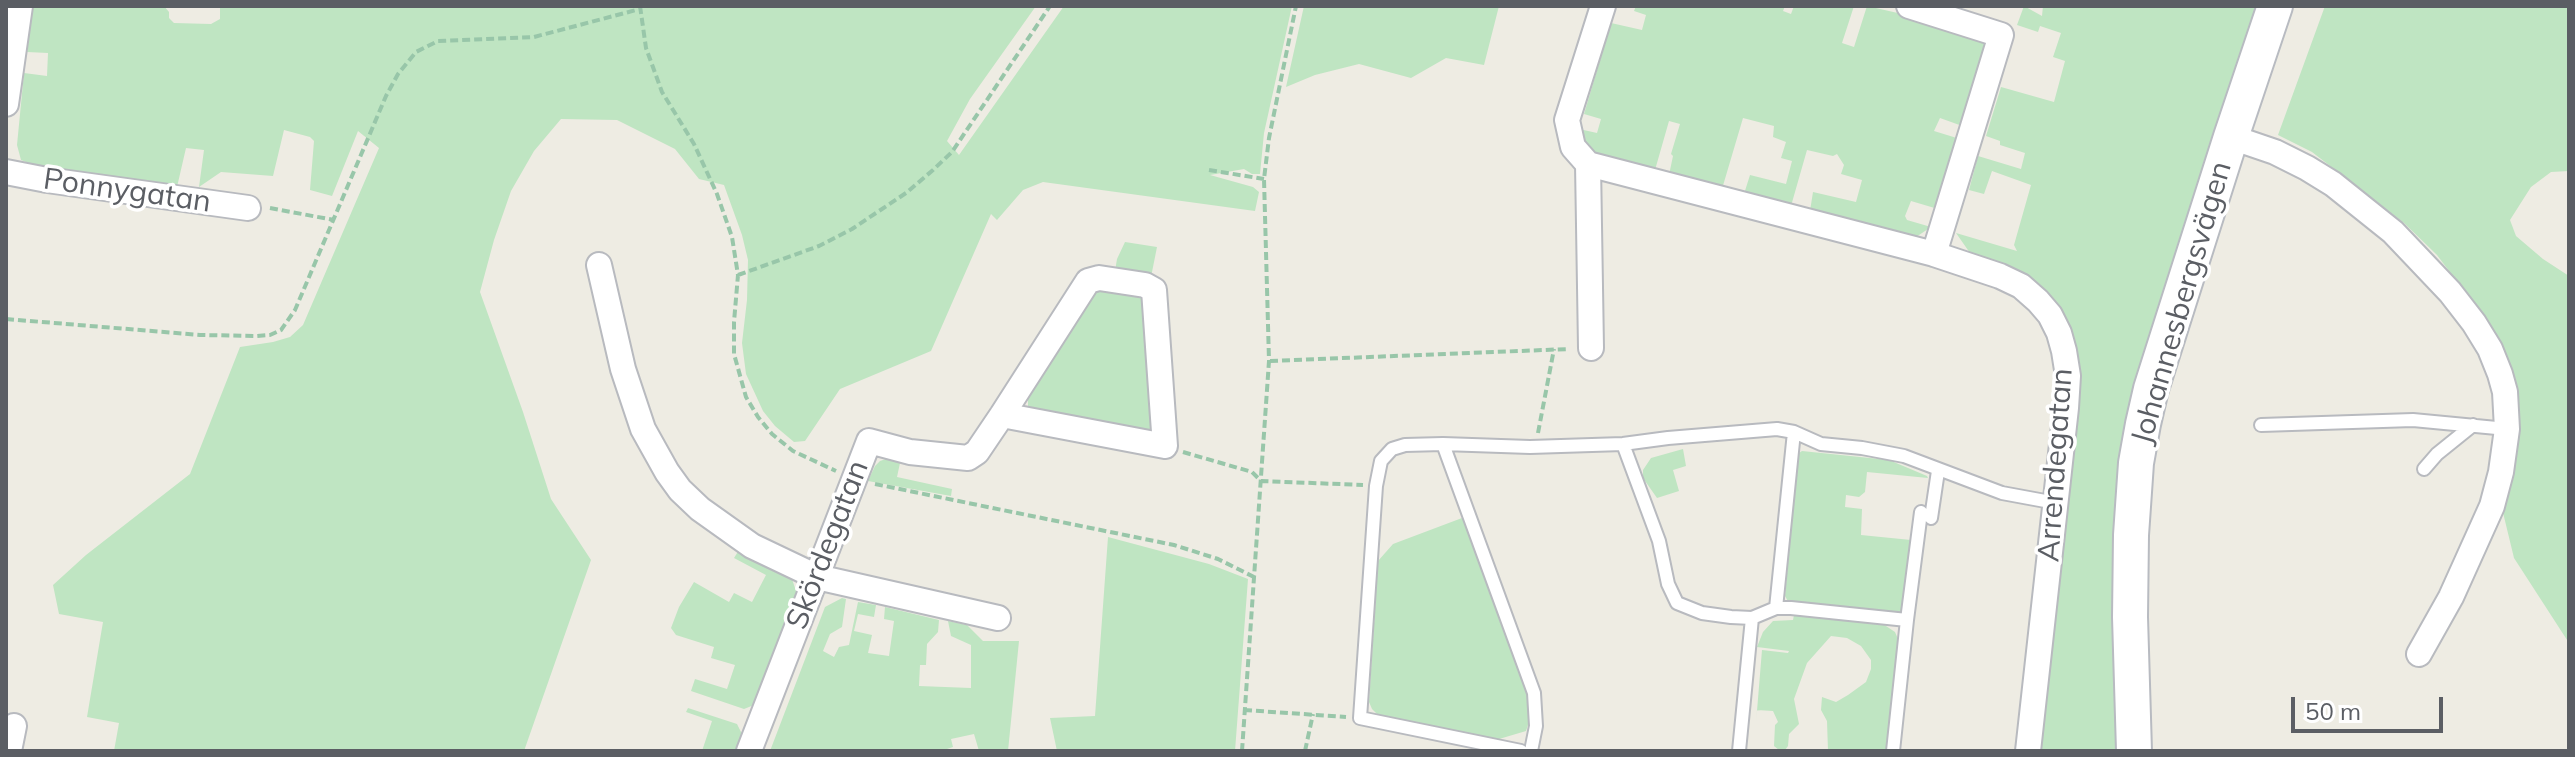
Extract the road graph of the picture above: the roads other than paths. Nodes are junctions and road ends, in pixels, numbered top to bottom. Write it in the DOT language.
graph roads {
  1 [pos="20,6"];
  2 [pos="1603,6"];
  3 [pos="1909,6"];
  4 [pos="2275,6"];
  5 [pos="6,104"];
  6 [pos="2231,137"];
  7 [pos="1588,164"];
  8 [pos="6,172"];
  9 [pos="248,208"];
  10 [pos="1934,254"];
  11 [pos="599,265"];
  12 [pos="1591,348"];
  13 [pos="1002,415"];
  14 [pos="2261,425"];
  15 [pos="2473,425"];
  16 [pos="2507,429"];
  17 [pos="1794,432"];
  18 [pos="1443,444"];
  19 [pos="1623,444"];
  20 [pos="2424,469"];
  21 [pos="1938,471"];
  22 [pos="2056,503"];
  23 [pos="817,577"];
  24 [pos="1776,608"];
  25 [pos="998,618"];
  26 [pos="1752,618"];
  27 [pos="1907,620"];
  28 [pos="2419,654"];
  29 [pos="14,726"];
  30 [pos="9,751"];
  31 [pos="749,751"];
  32 [pos="1521,751"];
  33 [pos="1531,751"];
  34 [pos="1739,751"];
  35 [pos="1893,751"];
  36 [pos="2028,751"];
  37 [pos="2134,751"];
  1 -- 5 [label="street"];
  2 -- 7 [label="street"];
  3 -- 10 [label="street"];
  4 -- 6 [label="street, Johannesbergsvägen"];
  6 -- 16 [label="street"];
  6 -- 37 [label="street, Johannesbergsvägen"];
  7 -- 10 [label="street, Arrendegatan"];
  7 -- 12 [label="street"];
  8 -- 9 [label="street, Ponnygatan"];
  10 -- 22 [label="street, Arrendegatan"];
  11 -- 23 [label="street"];
  13 -- 13 [label="street"];
  13 -- 23 [label="street, Skördegatan"];
  14 -- 15 [label="lane"];
  15 -- 16 [label="lane"];
  15 -- 20 [label="lane"];
  16 -- 28 [label="street"];
  17 -- 19 [label="lane"];
  17 -- 21 [label="lane"];
  17 -- 24 [label="lane"];
  18 -- 19 [label="lane"];
  18 -- 32 [label="lane"];
  18 -- 33 [label="lane"];
  19 -- 26 [label="lane"];
  21 -- 22 [label="lane"];
  21 -- 27 [label="lane"];
  22 -- 36 [label="street, Arrendegatan"];
  23 -- 25 [label="street"];
  23 -- 31 [label="street, Skördegatan"];
  24 -- 26 [label="lane"];
  24 -- 27 [label="lane"];
  26 -- 34 [label="lane"];
  27 -- 35 [label="lane"];
  29 -- 30 [label="street"];
}
